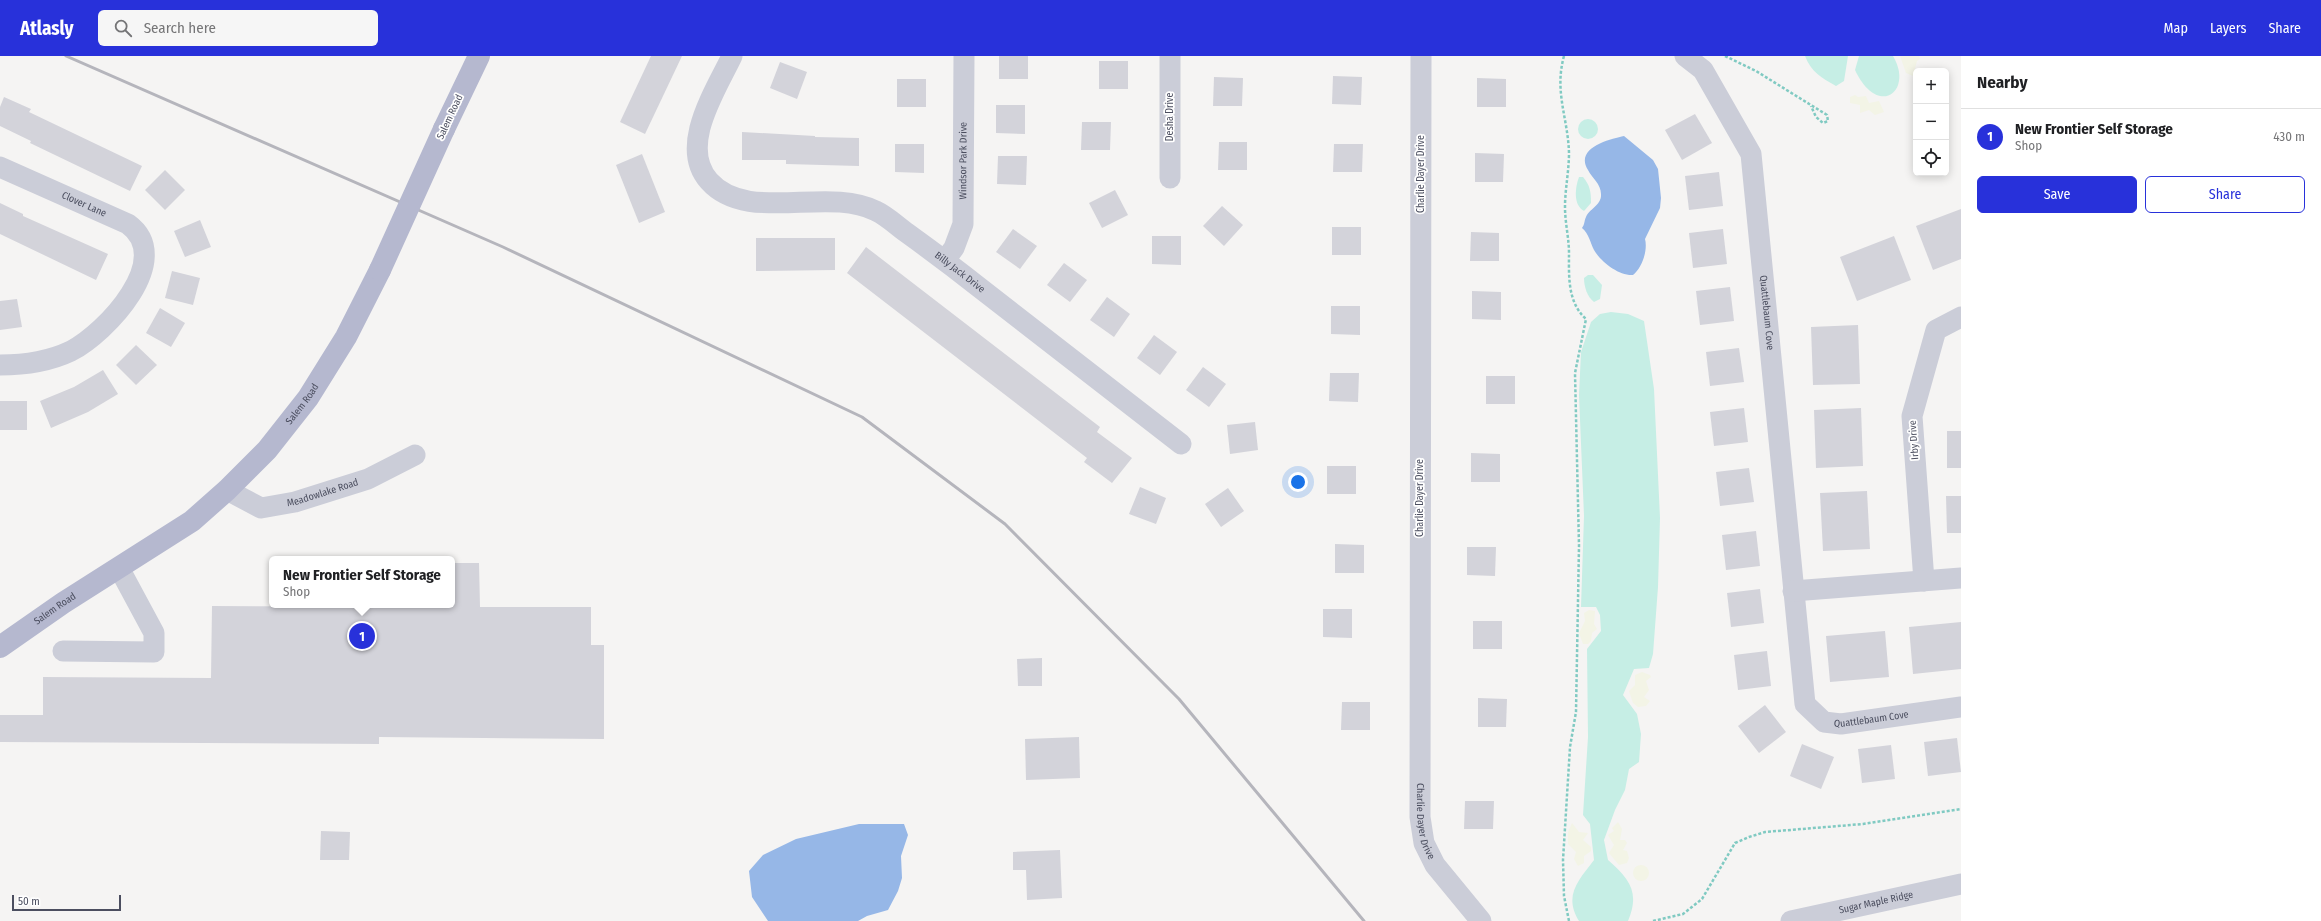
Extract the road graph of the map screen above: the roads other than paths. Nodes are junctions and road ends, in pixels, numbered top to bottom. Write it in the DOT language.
graph roads {
  1 [pos="479,56"];
  2 [pos="732,56"];
  3 [pos="964,56"];
  4 [pos="1170,56"];
  5 [pos="1421,56"];
  6 [pos="1685,56"];
  7 [pos="0,167"];
  8 [pos="1170,178"];
  9 [pos="945,260"];
  10 [pos="1961,317"];
  11 [pos="0,365"];
  12 [pos="1181,444"];
  13 [pos="415,455"];
  14 [pos="227,490"];
  15 [pos="119,568"];
  16 [pos="1961,578"];
  17 [pos="1924,581"];
  18 [pos="1802,590"];
  19 [pos="0,647"];
  20 [pos="63,651"];
  21 [pos="1961,707"];
  22 [pos="1961,884"];
  23 [pos="1481,921"];
  24 [pos="1791,921"];
  1 -- 14 [label="main road, Salem Road, bridge"];
  2 -- 9 [label="street, Billy Jack Drive"];
  3 -- 9 [label="street, Windsor Park Drive"];
  4 -- 8 [label="street, Desha Drive"];
  5 -- 23 [label="street, Charlie Dayer Drive"];
  6 -- 18 [label="street, Quattlebaum Cove"];
  7 -- 11 [label="street, Clover Lane"];
  9 -- 12 [label="street, Billy Jack Drive"];
  10 -- 17 [label="street, Irby Drive"];
  13 -- 14 [label="street, Meadowlake Road"];
  14 -- 15 [label="main road, Salem Road"];
  15 -- 19 [label="main road, Salem Road"];
  15 -- 20 [label="street"];
  16 -- 17 [label="street"];
  17 -- 18 [label="street"];
  18 -- 21 [label="street, Quattlebaum Cove"];
  22 -- 24 [label="street, Sugar Maple Ridge"];
}
